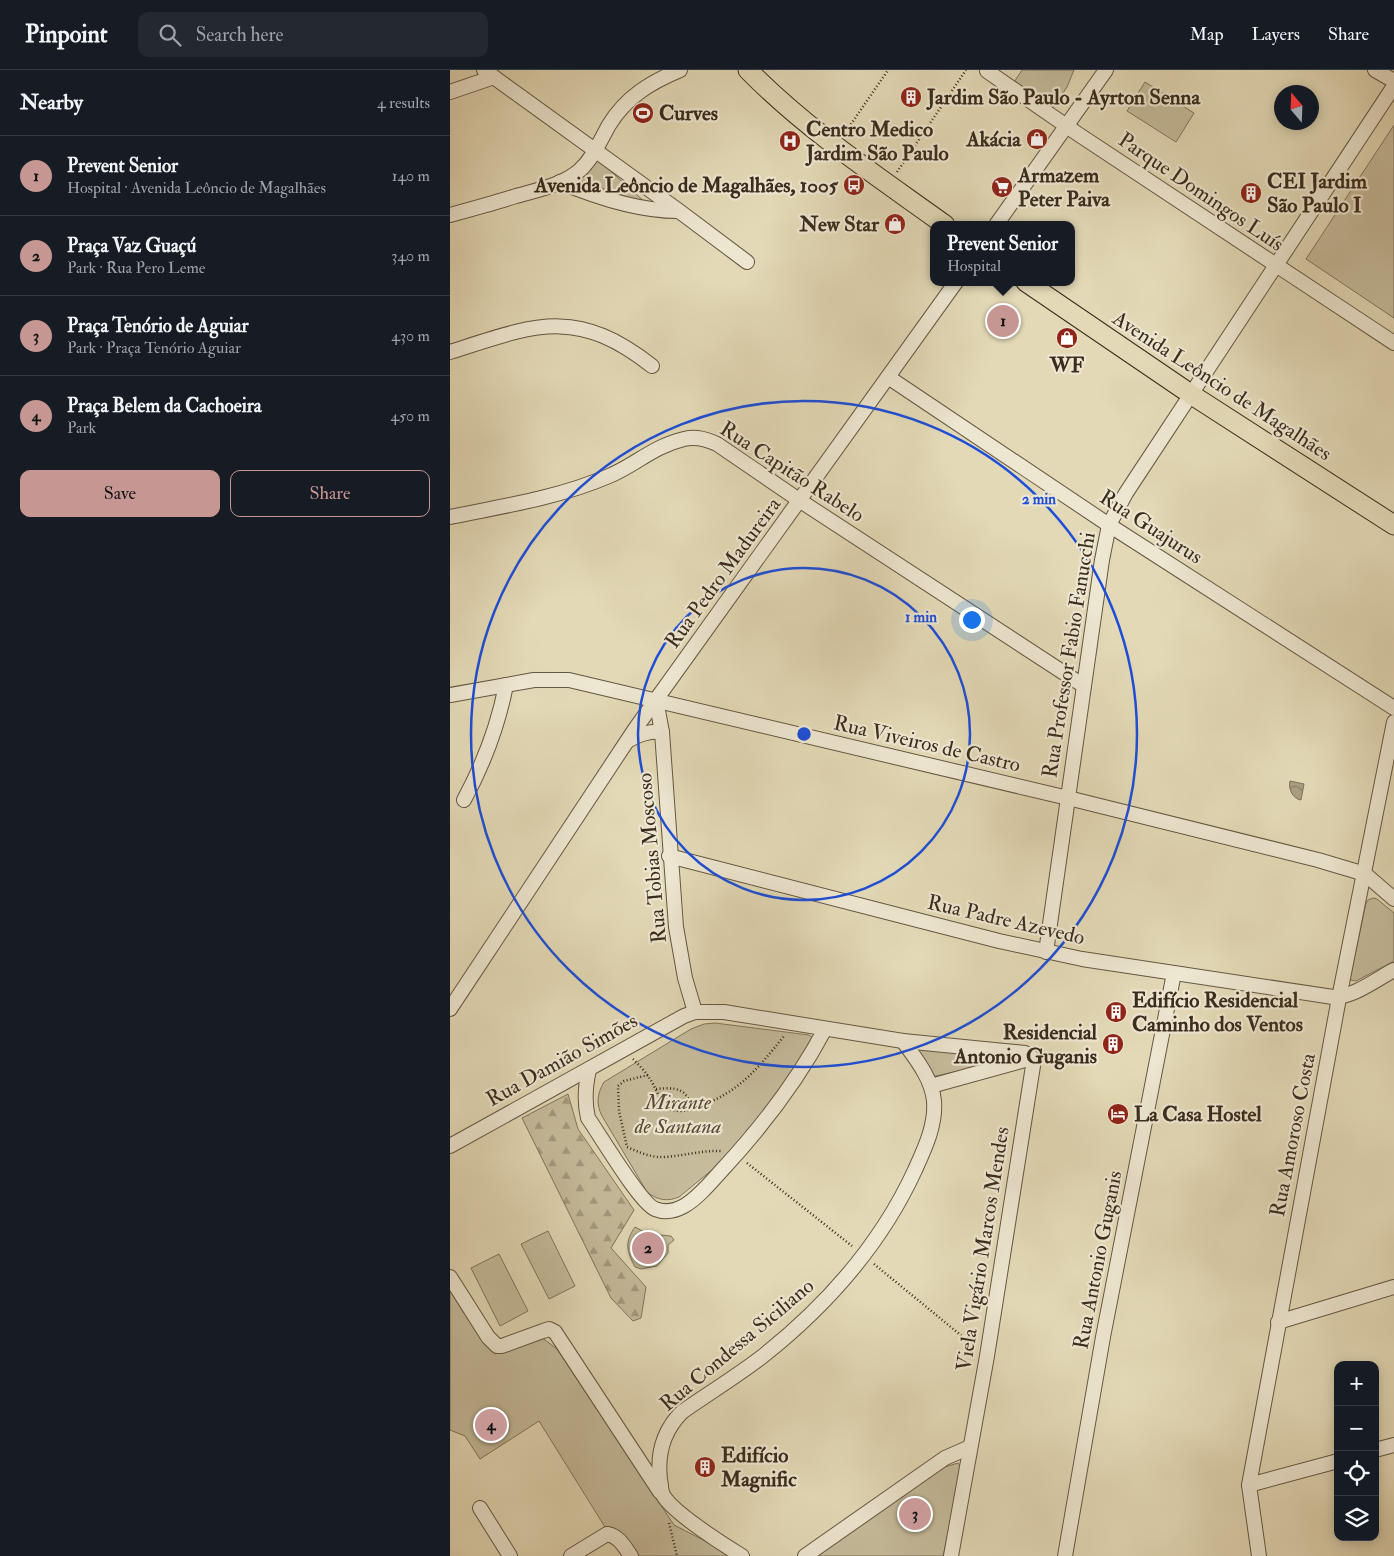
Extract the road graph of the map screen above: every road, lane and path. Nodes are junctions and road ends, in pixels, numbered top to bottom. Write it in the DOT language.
graph roads {
  1 [pos="680,70"];
  2 [pos="748,70"];
  3 [pos="888,70"];
  4 [pos="966,70"];
  5 [pos="1106,70"];
  6 [pos="1375,70"];
  7 [pos="987,71"];
  8 [pos="489,73"];
  9 [pos="1394,81"];
  10 [pos="1394,86"];
  11 [pos="450,92"];
  12 [pos="1066,126"];
  13 [pos="836,146"];
  14 [pos="596,150"];
  15 [pos="560,182"];
  16 [pos="889,184"];
  17 [pos="680,210"];
  18 [pos="450,216"];
  19 [pos="940,221"];
  20 [pos="999,221"];
  21 [pos="747,262"];
  22 [pos="1276,266"];
  23 [pos="953,286"];
  24 [pos="1032,286"];
  25 [pos="1394,343"];
  26 [pos="450,352"];
  27 [pos="652,366"];
  28 [pos="888,377"];
  29 [pos="1192,395"];
  30 [pos="799,500"];
  31 [pos="450,517"];
  32 [pos="1109,525"];
  33 [pos="1394,525"];
  34 [pos="506,685"];
  35 [pos="1084,686"];
  36 [pos="450,695"];
  37 [pos="656,700"];
  38 [pos="1394,708"];
  39 [pos="1394,722"];
  40 [pos="662,732"];
  41 [pos="628,741"];
  42 [pos="1068,798"];
  43 [pos="464,800"];
  44 [pos="669,856"];
  45 [pos="1365,874"];
  46 [pos="1394,899"];
  47 [pos="1046,952"];
  48 [pos="1394,970"];
  49 [pos="1174,974"];
  50 [pos="1339,998"];
  51 [pos="450,1009"];
  52 [pos="695,1012"];
  53 [pos="794,1023"];
  54 [pos="825,1029"];
  55 [pos="903,1041"];
  56 [pos="624,1048"];
  57 [pos="1032,1058"];
  58 [pos="588,1070"];
  59 [pos="648,1075"];
  60 [pos="931,1086"];
  61 [pos="656,1089"];
  62 [pos="692,1109"];
  63 [pos="450,1146"];
  64 [pos="736,1154"];
  65 [pos="450,1277"];
  66 [pos="1394,1287"];
  67 [pos="1278,1322"];
  68 [pos="1394,1445"];
  69 [pos="970,1447"];
  70 [pos="1379,1449"];
  71 [pos="1334,1462"];
  72 [pos="1249,1485"];
  73 [pos="662,1494"];
  74 [pos="480,1508"];
  75 [pos="669,1522"];
  76 [pos="510,1556"];
  77 [pos="571,1556"];
  78 [pos="631,1556"];
  79 [pos="677,1556"];
  80 [pos="742,1556"];
  81 [pos="805,1556"];
  82 [pos="951,1556"];
  83 [pos="1065,1556"];
  84 [pos="1259,1556"];
  1 -- 14 [label="street"];
  2 -- 13 [label="main road"];
  3 -- 13 [label="path"];
  4 -- 16 [label="path"];
  5 -- 12 [label="street"];
  6 -- 9 [label="street"];
  7 -- 12 [label="street, Parque Domingos Luís"];
  8 -- 11 [label="street"];
  8 -- 14 [label="street"];
  10 -- 22 [label="street, Rua Professor Fabio Fanucchi"];
  12 -- 20 [label="street"];
  12 -- 22 [label="street, Parque Domingos Luís"];
  13 -- 16 [label="main road"];
  14 -- 15 [label="street"];
  14 -- 17 [label="street"];
  15 -- 17 [label="street"];
  15 -- 18 [label="street"];
  16 -- 19 [label="main road"];
  17 -- 21 [label="street"];
  22 -- 25 [label="street, Parque Domingos Luís"];
  22 -- 29 [label="street, Rua Professor Fabio Fanucchi"];
  23 -- 28 [label="street, Rua Pedro Madureira"];
  24 -- 29 [label="main road, Avenida Leôncio de Magalhães"];
  26 -- 27 [label="street"];
  28 -- 30 [label="street, Rua Pedro Madureira"];
  28 -- 32 [label="street, Rua Guajurus"];
  29 -- 32 [label="street, Rua Professor Fabio Fanucchi"];
  29 -- 33 [label="main road, Avenida Leôncio de Magalhães"];
  30 -- 31 [label="street, Rua Capitão Rabelo"];
  30 -- 35 [label="street, Rua Capitão Rabelo"];
  30 -- 37 [label="street, Rua Pedro Madureira"];
  32 -- 35 [label="street, Rua Professor Fabio Fanucchi"];
  32 -- 38 [label="street, Rua Guajurus"];
  34 -- 36 [label="street, Rua Viveiros de Castro"];
  34 -- 37 [label="street, Rua Viveiros de Castro"];
  34 -- 43 [label="street"];
  35 -- 42 [label="street, Rua Professor Fabio Fanucchi"];
  37 -- 40 [label="street, Rua Tobias Moscoso"];
  37 -- 41 [label="street, Rua Pedro Madureira"];
  37 -- 42 [label="street, Rua Viveiros de Castro"];
  39 -- 45 [label="street, Rua Amoroso Costa"];
  40 -- 41 [label="street"];
  40 -- 44 [label="street, Rua Tobias Moscoso"];
  41 -- 51 [label="street, Rua Pedro Madureira"];
  42 -- 45 [label="street, Rua Viveiros de Castro"];
  42 -- 47 [label="street, Rua Professor Fabio Fanucchi"];
  44 -- 47 [label="street, Rua Padre Azevedo"];
  44 -- 52 [label="street, Rua Tobias Moscoso"];
  45 -- 46 [label="street"];
  45 -- 50 [label="street, Rua Amoroso Costa"];
  47 -- 49 [label="street, Rua Padre Azevedo"];
  48 -- 50 [label="street"];
  49 -- 50 [label="street, Rua Padre Azevedo"];
  49 -- 83 [label="street, Rua Antonio Guganis"];
  50 -- 67 [label="street, Rua Amoroso Costa"];
  52 -- 53 [label="street"];
  52 -- 56 [label="street, Rua Damião Simões"];
  53 -- 54 [label="street"];
  53 -- 62 [label="path"];
  54 -- 55 [label="street"];
  54 -- 64 [label="street"];
  55 -- 57 [label="street"];
  55 -- 60 [label="street, Rua Condessa Siciliano"];
  56 -- 58 [label="street, Rua Damião Simões"];
  56 -- 59 [label="path"];
  57 -- 60 [label="street"];
  57 -- 69 [label="street, Viela Vigário Marcos Mendes"];
  58 -- 63 [label="street, Rua Damião Simões"];
  58 -- 64 [label="street"];
  59 -- 61 [label="path"];
  59 -- 64 [label="path"];
  60 -- 73 [label="street, Rua Condessa Siciliano"];
  61 -- 62 [label="path"];
  61 -- 62 [label="path"];
  65 -- 73 [label="street"];
  66 -- 67 [label="street"];
  67 -- 72 [label="street, Rua Amoroso Costa"];
  68 -- 70 [label="street"];
  69 -- 81 [label="street"];
  69 -- 82 [label="street, Viela Vigário Marcos Mendes"];
  71 -- 72 [label="street"];
  72 -- 84 [label="street, Rua Amoroso Costa"];
  73 -- 80 [label="street"];
  74 -- 76 [label="street"];
  75 -- 79 [label="path"];
  77 -- 78 [label="street"];
}
